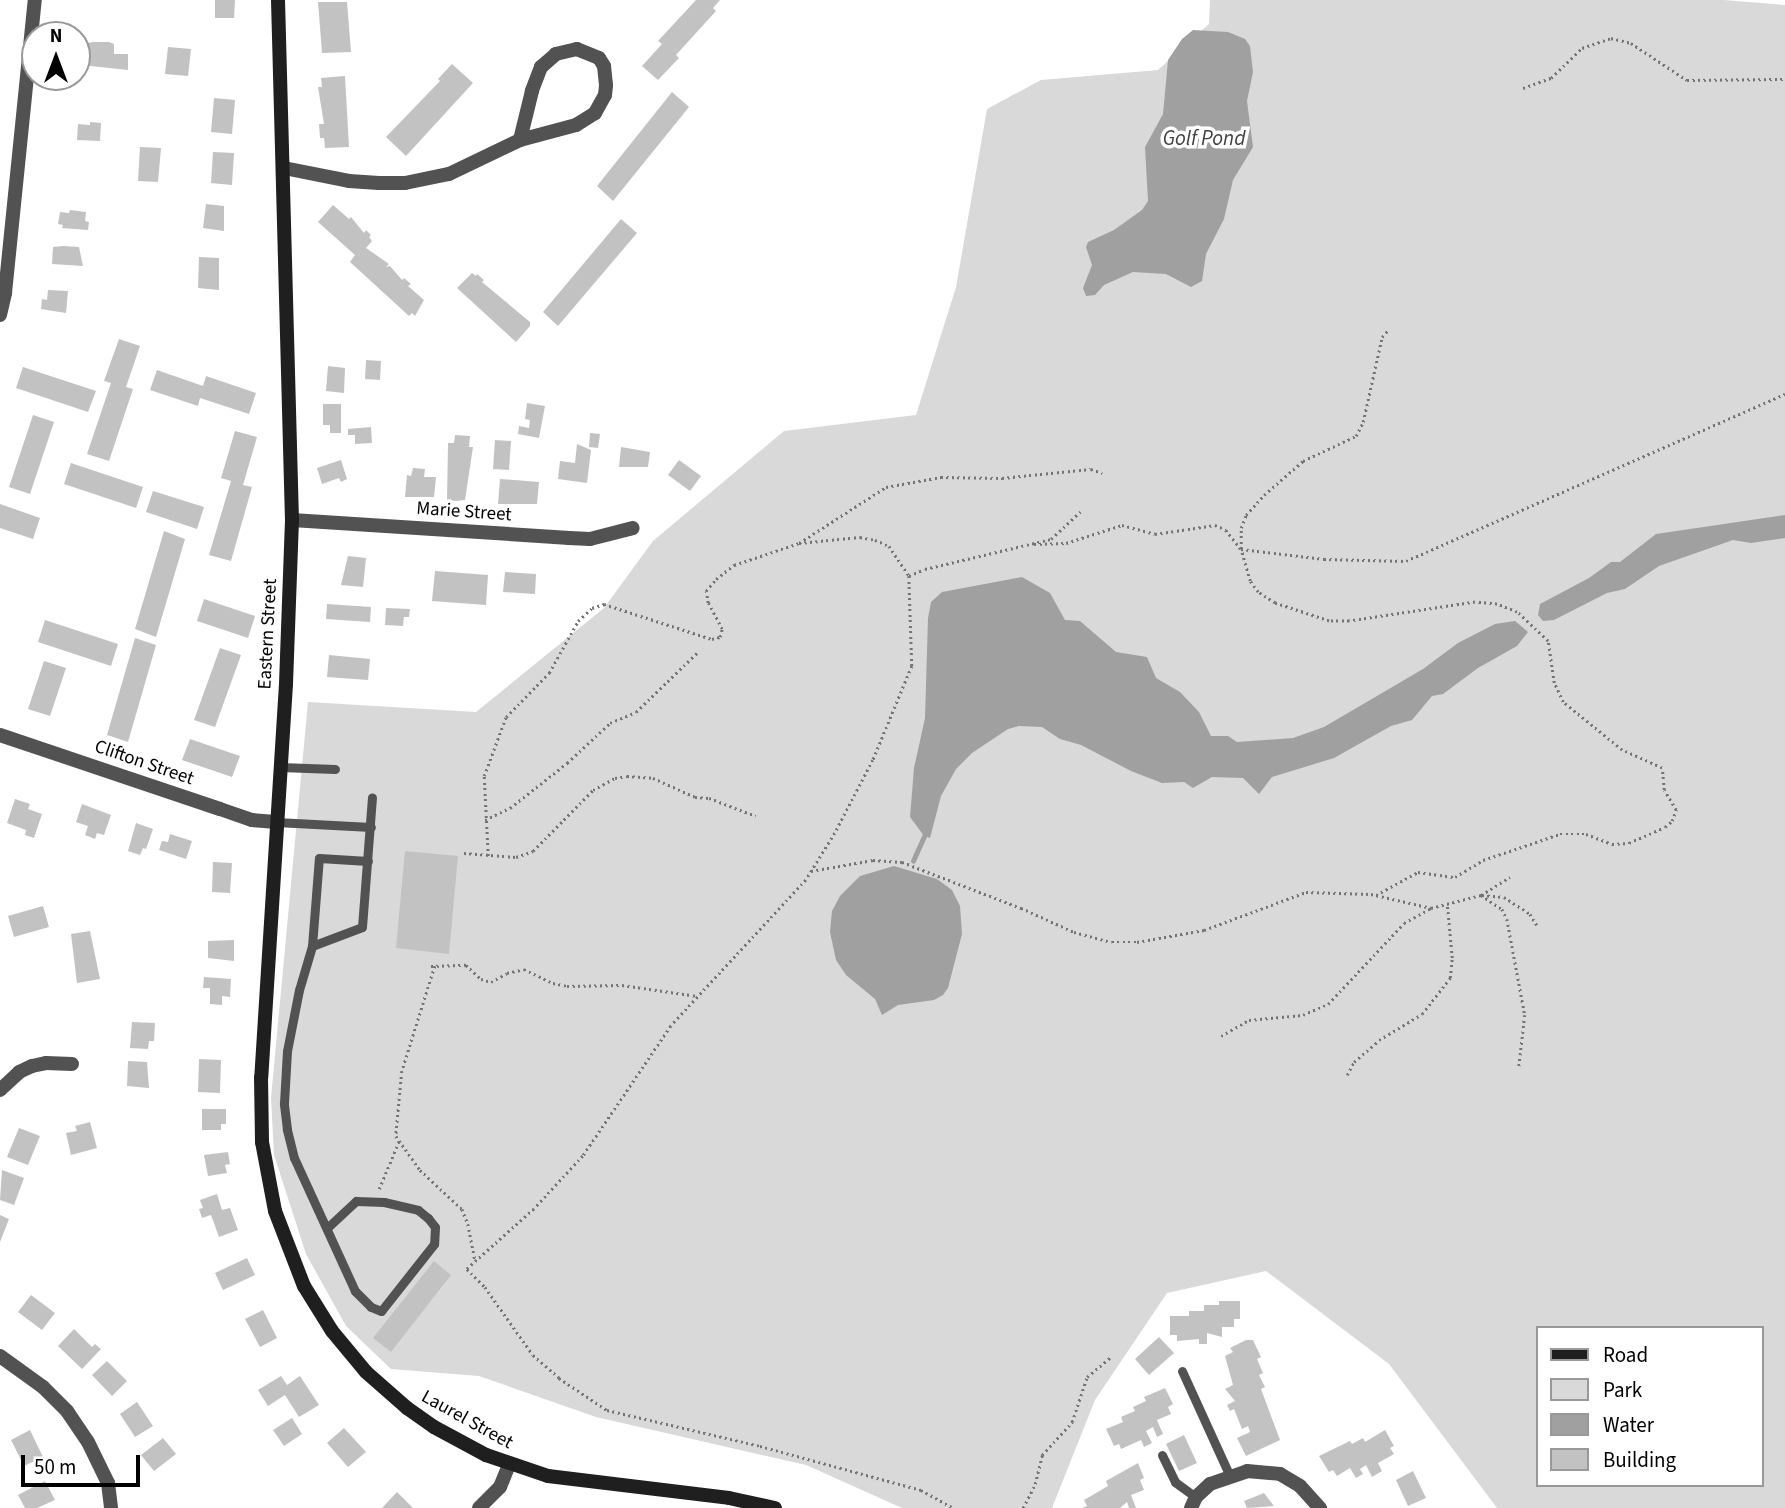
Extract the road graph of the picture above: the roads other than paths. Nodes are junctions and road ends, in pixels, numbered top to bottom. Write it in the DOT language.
graph roads {
  1 [pos="35,0"];
  2 [pos="278,0"];
  3 [pos="520,140"];
  4 [pos="284,167"];
  5 [pos="7,209"];
  6 [pos="0,315"];
  7 [pos="292,520"];
  8 [pos="633,528"];
  9 [pos="0,735"];
  10 [pos="280,767"];
  11 [pos="335,769"];
  12 [pos="372,797"];
  13 [pos="276,822"];
  14 [pos="371,827"];
  15 [pos="368,861"];
  16 [pos="312,946"];
  17 [pos="72,1064"];
  18 [pos="0,1090"];
  19 [pos="327,1228"];
  20 [pos="293,1264"];
  21 [pos="0,1356"];
  22 [pos="1182,1371"];
  23 [pos="1161,1455"];
  24 [pos="509,1465"];
  25 [pos="1229,1474"];
  26 [pos="1194,1503"];
  27 [pos="769,1507"];
  28 [pos="111,1508"];
  29 [pos="479,1508"];
  30 [pos="1320,1508"];
  1 -- 5 [label="street"];
  2 -- 4 [label="street, Eastern Street"];
  3 -- 3 [label="street"];
  3 -- 4 [label="street"];
  4 -- 7 [label="street, Eastern Street"];
  5 -- 6 [label="street"];
  7 -- 8 [label="street, Marie Street"];
  7 -- 10 [label="street, Eastern Street"];
  9 -- 13 [label="street, Clifton Street"];
  10 -- 11 [label="lane"];
  10 -- 13 [label="street, Eastern Street"];
  12 -- 14 [label="lane"];
  13 -- 14 [label="lane"];
  13 -- 20 [label="street, Eastern Street"];
  14 -- 15 [label="lane"];
  15 -- 16 [label="lane"];
  15 -- 16 [label="lane"];
  16 -- 19 [label="lane"];
  17 -- 18 [label="street"];
  19 -- 19 [label="lane"];
  20 -- 24 [label="street, Laurel Street"];
  21 -- 28 [label="street"];
  22 -- 25 [label="lane"];
  23 -- 26 [label="lane"];
  24 -- 27 [label="street, Laurel Street"];
  24 -- 29 [label="street"];
  25 -- 26 [label="street"];
  25 -- 30 [label="street"];
}
